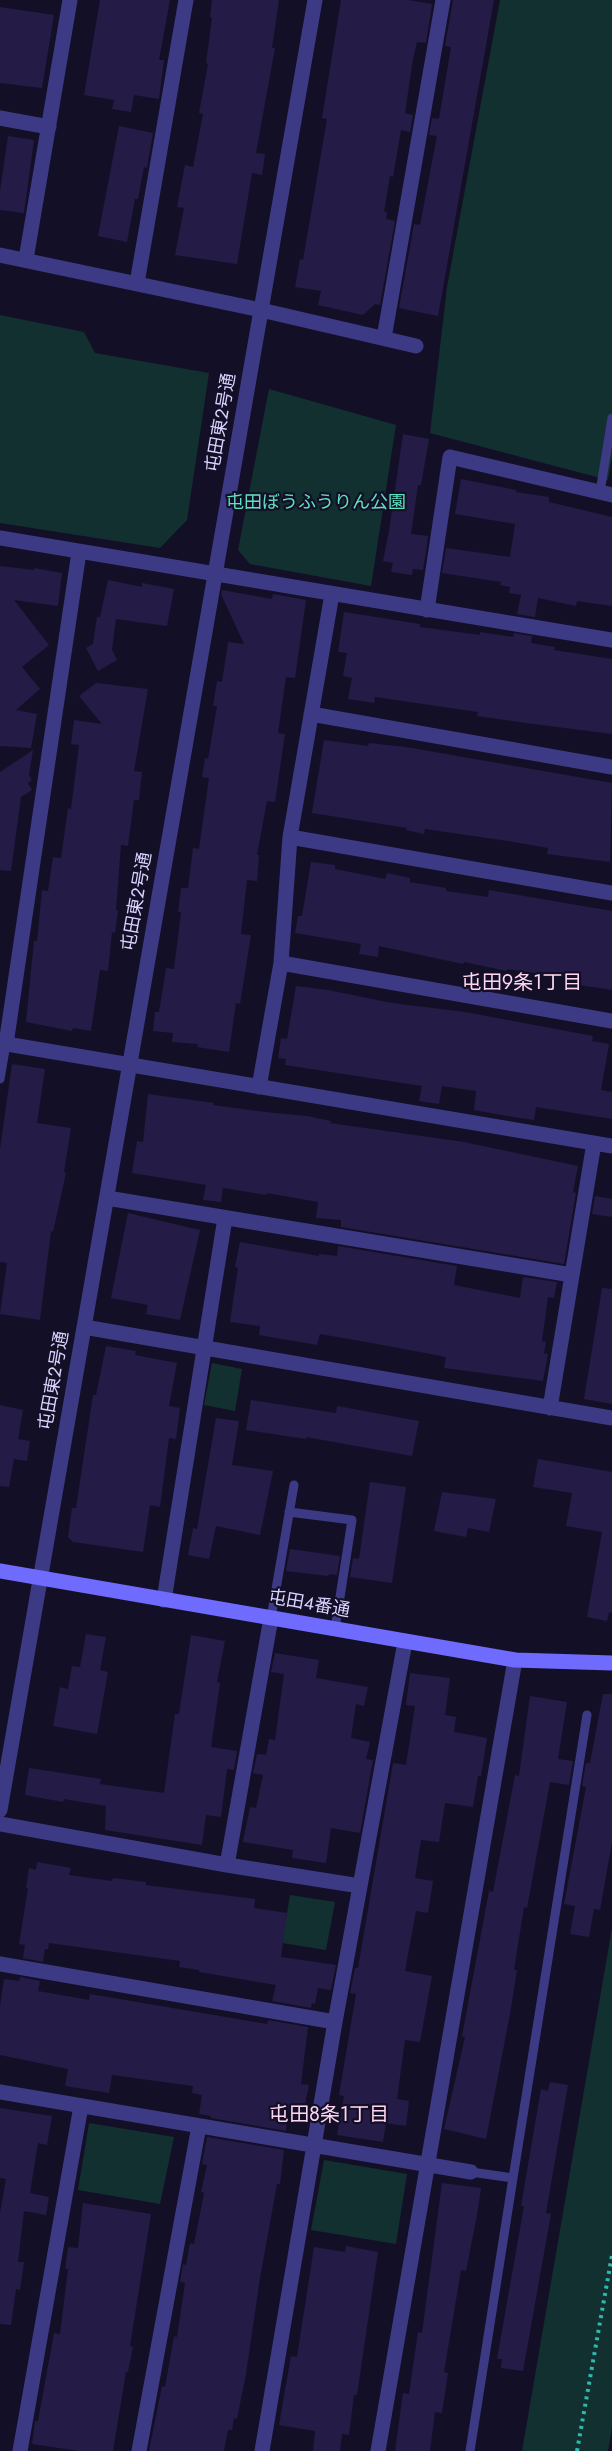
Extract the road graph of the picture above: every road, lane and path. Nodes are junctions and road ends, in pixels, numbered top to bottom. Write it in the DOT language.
graph roads {
  1 [pos="70,0"];
  2 [pos="186,0"];
  3 [pos="315,0"];
  4 [pos="443,0"];
  5 [pos="0,118"];
  6 [pos="49,127"];
  7 [pos="0,255"];
  8 [pos="26,259"];
  9 [pos="137,283"];
  10 [pos="261,310"];
  11 [pos="384,338"];
  12 [pos="416,346"];
  13 [pos="612,418"];
  14 [pos="606,493"];
  15 [pos="0,538"];
  16 [pos="79,552"];
  17 [pos="215,574"];
  18 [pos="333,594"];
  19 [pos="427,610"];
  20 [pos="612,640"];
  21 [pos="311,714"];
  22 [pos="612,767"];
  23 [pos="290,837"];
  24 [pos="612,893"];
  25 [pos="280,963"];
  26 [pos="612,1021"];
  27 [pos="3,1043"];
  28 [pos="130,1065"];
  29 [pos="0,1079"];
  30 [pos="259,1087"];
  31 [pos="594,1143"];
  32 [pos="612,1146"];
  33 [pos="107,1198"];
  34 [pos="225,1218"];
  35 [pos="572,1275"];
  36 [pos="84,1327"];
  37 [pos="204,1348"];
  38 [pos="550,1408"];
  39 [pos="612,1418"];
  40 [pos="294,1485"];
  41 [pos="289,1512"];
  42 [pos="0,1571"];
  43 [pos="40,1578"];
  44 [pos="164,1600"];
  45 [pos="271,1618"];
  46 [pos="335,1629"];
  47 [pos="405,1642"];
  48 [pos="515,1660"];
  49 [pos="612,1662"];
  50 [pos="587,1715"];
  51 [pos="0,1810"];
  52 [pos="0,1824"];
  53 [pos="227,1865"];
  54 [pos="360,1886"];
  55 [pos="0,1964"];
  56 [pos="335,2022"];
  57 [pos="0,2092"];
  58 [pos="81,2106"];
  59 [pos="199,2126"];
  60 [pos="315,2146"];
  61 [pos="429,2166"];
  62 [pos="471,2172"];
  63 [pos="513,2178"];
  64 [pos="612,2255"];
  65 [pos="20,2451"];
  66 [pos="139,2451"];
  67 [pos="262,2451"];
  68 [pos="378,2451"];
  69 [pos="470,2451"];
  70 [pos="577,2451"];
  1 -- 6 [label="street"];
  2 -- 9 [label="street"];
  3 -- 10 [label="street, 屯田東2号通"];
  4 -- 11 [label="street"];
  5 -- 6 [label="street"];
  6 -- 8 [label="street"];
  7 -- 8 [label="street"];
  8 -- 9 [label="street"];
  9 -- 10 [label="street"];
  10 -- 11 [label="street"];
  10 -- 17 [label="street, 屯田東2号通"];
  11 -- 12 [label="street"];
  13 -- 14 [label="lane"];
  14 -- 19 [label="street"];
  15 -- 16 [label="street"];
  16 -- 17 [label="street"];
  16 -- 27 [label="street"];
  17 -- 18 [label="street"];
  17 -- 28 [label="street, 屯田東2号通"];
  18 -- 19 [label="street"];
  18 -- 21 [label="street"];
  19 -- 20 [label="street"];
  21 -- 22 [label="street"];
  21 -- 23 [label="street"];
  23 -- 24 [label="street"];
  23 -- 25 [label="street"];
  25 -- 26 [label="street"];
  25 -- 30 [label="street"];
  27 -- 28 [label="street"];
  27 -- 29 [label="lane"];
  28 -- 30 [label="street"];
  28 -- 33 [label="street, 屯田東2号通"];
  30 -- 31 [label="street"];
  31 -- 32 [label="street"];
  31 -- 35 [label="street"];
  33 -- 34 [label="street"];
  33 -- 36 [label="street, 屯田東2号通"];
  34 -- 35 [label="street"];
  34 -- 37 [label="street"];
  35 -- 38 [label="street"];
  36 -- 37 [label="street"];
  36 -- 43 [label="street, 屯田東2号通"];
  37 -- 38 [label="street"];
  37 -- 44 [label="street"];
  38 -- 39 [label="street"];
  40 -- 41 [label="lane"];
  41 -- 45 [label="lane"];
  41 -- 46 [label="lane"];
  42 -- 43 [label="street, 屯田4番通"];
  43 -- 44 [label="street, 屯田4番通"];
  43 -- 51 [label="street, 屯田東2号通"];
  44 -- 45 [label="street, 屯田4番通"];
  45 -- 46 [label="street, 屯田4番通"];
  45 -- 53 [label="street"];
  46 -- 47 [label="street, 屯田4番通"];
  47 -- 48 [label="street, 屯田4番通"];
  47 -- 54 [label="street"];
  48 -- 49 [label="street, 屯田4番通"];
  48 -- 61 [label="street"];
  50 -- 63 [label="lane"];
  52 -- 53 [label="street"];
  53 -- 54 [label="street"];
  54 -- 56 [label="street"];
  55 -- 56 [label="street"];
  56 -- 60 [label="street"];
  57 -- 58 [label="street"];
  58 -- 59 [label="street"];
  58 -- 65 [label="street"];
  59 -- 60 [label="street"];
  59 -- 66 [label="street"];
  60 -- 61 [label="street"];
  60 -- 67 [label="street"];
  61 -- 62 [label="street"];
  61 -- 68 [label="street"];
  62 -- 63 [label="lane"];
  63 -- 69 [label="lane"];
  64 -- 70 [label="path"];
}
